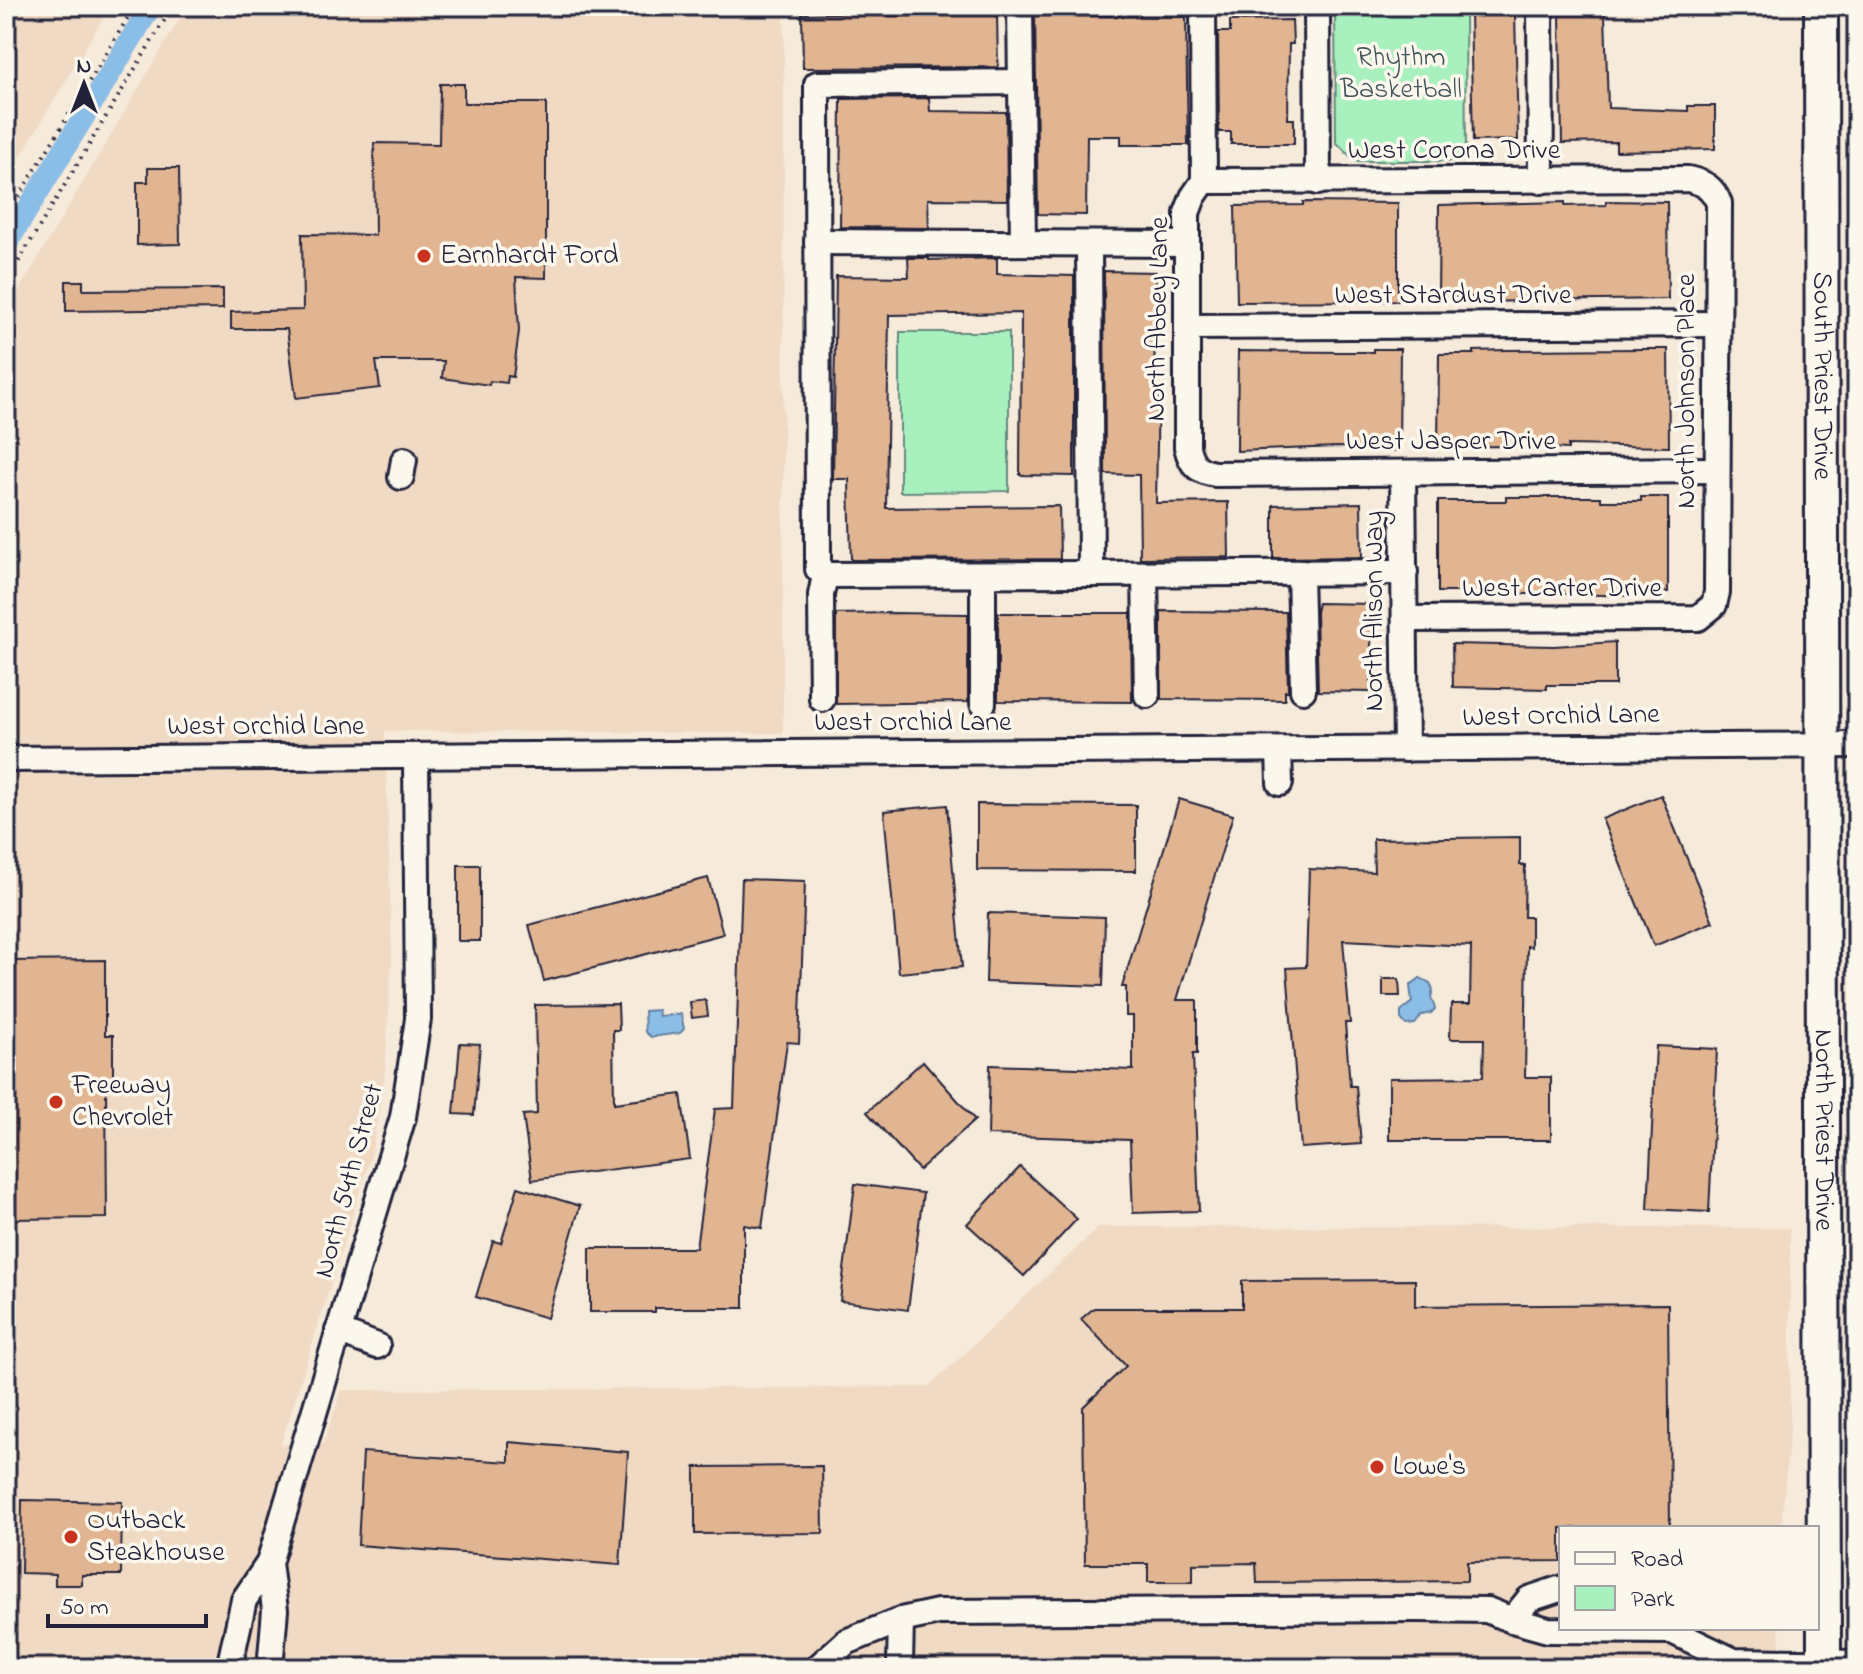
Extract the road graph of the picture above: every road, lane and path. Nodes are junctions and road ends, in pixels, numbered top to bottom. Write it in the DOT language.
graph roads {
  1 [pos="135,6"];
  2 [pos="173,6"];
  3 [pos="1020,6"];
  4 [pos="1203,6"];
  5 [pos="1317,6"];
  6 [pos="1540,6"];
  7 [pos="1821,6"];
  8 [pos="1021,82"];
  9 [pos="1204,181"];
  10 [pos="1541,181"];
  11 [pos="1318,182"];
  12 [pos="1704,182"];
  13 [pos="6,218"];
  14 [pos="817,242"];
  15 [pos="1023,243"];
  16 [pos="1089,244"];
  17 [pos="1187,244"];
  18 [pos="6,282"];
  19 [pos="1718,324"];
  20 [pos="1188,327"];
  21 [pos="1190,462"];
  22 [pos="1716,470"];
  23 [pos="1403,473"];
  24 [pos="1405,572"];
  25 [pos="1300,573"];
  26 [pos="1091,574"];
  27 [pos="1145,574"];
  28 [pos="825,575"];
  29 [pos="983,576"];
  30 [pos="1714,605"];
  31 [pos="1405,619"];
  32 [pos="1303,690"];
  33 [pos="1147,695"];
  34 [pos="822,699"];
  35 [pos="983,703"];
  36 [pos="1821,745"];
  37 [pos="1857,745"];
  38 [pos="1406,749"];
  39 [pos="1279,750"];
  40 [pos="416,756"];
  41 [pos="6,759"];
  42 [pos="1280,783"];
  43 [pos="338,1331"];
  44 [pos="377,1346"];
  45 [pos="269,1563"];
  46 [pos="1559,1589"];
  47 [pos="901,1620"];
  48 [pos="1512,1620"];
  49 [pos="1857,1663"];
  50 [pos="1825,1666"];
  51 [pos="893,1667"];
  52 [pos="229,1668"];
  53 [pos="270,1668"];
  54 [pos="817,1668"];
  1 -- 13 [label="path"];
  2 -- 18 [label="path"];
  3 -- 8 [label="street"];
  4 -- 9 [label="street"];
  5 -- 11 [label="street"];
  6 -- 10 [label="street"];
  7 -- 36 [label="main road, South Priest Drive"];
  8 -- 14 [label="street"];
  8 -- 15 [label="street"];
  9 -- 11 [label="street, West Corona Drive"];
  9 -- 17 [label="street, North Abbey Lane"];
  10 -- 11 [label="street, West Corona Drive"];
  10 -- 12 [label="street, West Corona Drive"];
  12 -- 19 [label="street, North Johnson Place"];
  14 -- 15 [label="street"];
  14 -- 28 [label="street"];
  15 -- 16 [label="street"];
  16 -- 17 [label="street"];
  16 -- 26 [label="street"];
  17 -- 20 [label="street, North Abbey Lane"];
  19 -- 20 [label="street, West Stardust Drive"];
  19 -- 22 [label="street, North Johnson Place"];
  20 -- 21 [label="street, North Abbey Lane"];
  21 -- 23 [label="street, West Jasper Drive"];
  22 -- 23 [label="street, West Jasper Drive"];
  22 -- 30 [label="street, North Johnson Place"];
  23 -- 24 [label="street, North Alison Way"];
  24 -- 25 [label="street"];
  24 -- 31 [label="street, North Alison Way"];
  25 -- 27 [label="street"];
  25 -- 32 [label="street"];
  26 -- 27 [label="street"];
  26 -- 29 [label="street"];
  27 -- 33 [label="street"];
  28 -- 29 [label="street"];
  28 -- 34 [label="street"];
  29 -- 35 [label="street"];
  30 -- 31 [label="street, West Carter Drive"];
  31 -- 38 [label="street, North Alison Way"];
  36 -- 37 [label="street, West Orchid Lane"];
  36 -- 38 [label="street, West Orchid Lane"];
  36 -- 50 [label="main road, North Priest Drive"];
  38 -- 39 [label="street, West Orchid Lane"];
  39 -- 40 [label="street, West Orchid Lane"];
  39 -- 42 [label="street"];
  40 -- 41 [label="street, West Orchid Lane"];
  40 -- 43 [label="street, North 54th Street"];
  43 -- 44 [label="street"];
  43 -- 45 [label="street, North 54th Street"];
  45 -- 52 [label="street, North 54th Street"];
  45 -- 53 [label="street, North 54th Street"];
  46 -- 48 [label="street"];
  47 -- 48 [label="street"];
  47 -- 51 [label="street"];
  47 -- 54 [label="street"];
  48 -- 50 [label="street"];
  49 -- 50 [label="street"];
}
